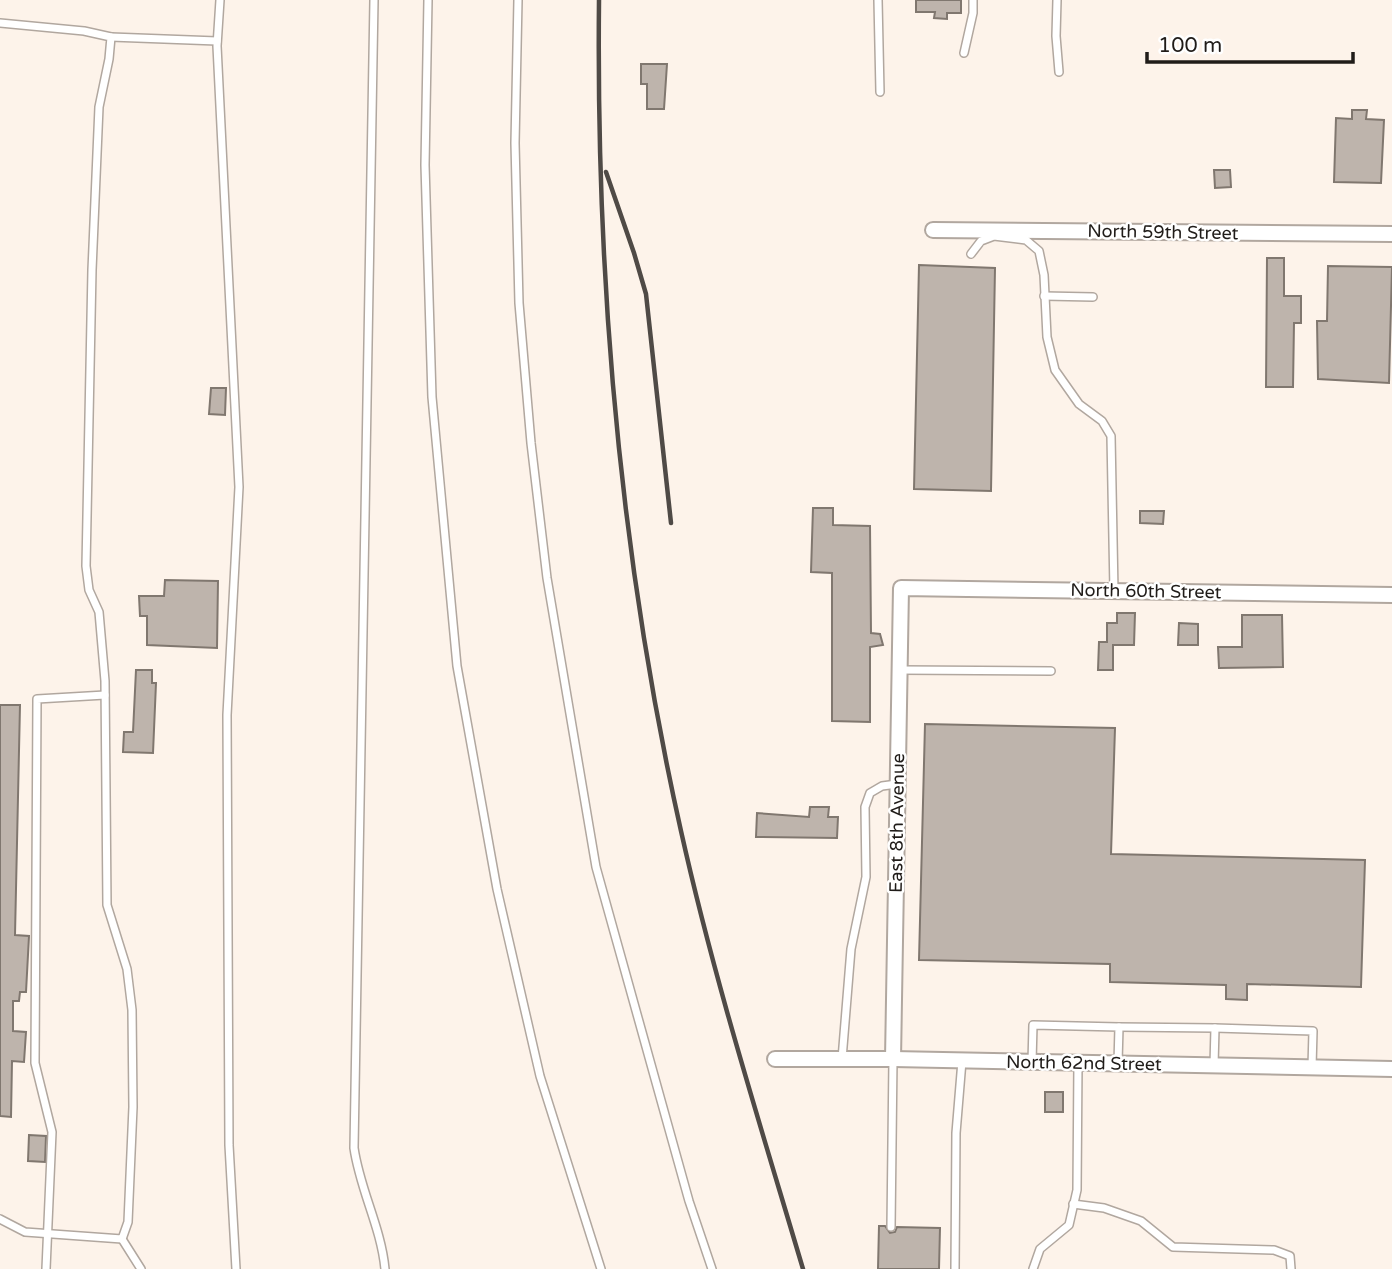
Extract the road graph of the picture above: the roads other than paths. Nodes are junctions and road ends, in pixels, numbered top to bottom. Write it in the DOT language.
graph roads {
  1 [pos="220,0"];
  2 [pos="374,0"];
  3 [pos="428,0"];
  4 [pos="518,0"];
  5 [pos="878,0"];
  6 [pos="973,0"];
  7 [pos="1057,0"];
  8 [pos="0,23"];
  9 [pos="111,37"];
  10 [pos="217,41"];
  11 [pos="964,53"];
  12 [pos="1059,72"];
  13 [pos="880,92"];
  14 [pos="933,230"];
  15 [pos="1392,234"];
  16 [pos="971,254"];
  17 [pos="1044,296"];
  18 [pos="1093,297"];
  19 [pos="901,588"];
  20 [pos="1114,591"];
  21 [pos="1392,595"];
  22 [pos="899,670"];
  23 [pos="1051,671"];
  24 [pos="105,695"];
  25 [pos="897,783"];
  26 [pos="1119,1027"];
  27 [pos="1214,1028"];
  28 [pos="775,1059"];
  29 [pos="842,1059"];
  30 [pos="893,1059"];
  31 [pos="962,1060"];
  32 [pos="1032,1062"];
  33 [pos="1078,1063"];
  34 [pos="1118,1063"];
  35 [pos="1214,1065"];
  36 [pos="1312,1067"];
  37 [pos="1392,1069"];
  38 [pos="1073,1205"];
  39 [pos="0,1220"];
  40 [pos="891,1227"];
  41 [pos="48,1234"];
  42 [pos="122,1239"];
  43 [pos="46,1269"];
  44 [pos="141,1269"];
  45 [pos="236,1269"];
  46 [pos="385,1269"];
  47 [pos="601,1269"];
  48 [pos="712,1269"];
  49 [pos="954,1269"];
  50 [pos="1033,1269"];
  51 [pos="1291,1269"];
  1 -- 10 [label="lane"];
  2 -- 46 [label="lane"];
  3 -- 47 [label="lane"];
  4 -- 48 [label="lane"];
  5 -- 13 [label="lane"];
  6 -- 11 [label="lane"];
  7 -- 12 [label="lane"];
  8 -- 9 [label="lane"];
  9 -- 10 [label="lane"];
  9 -- 24 [label="lane"];
  10 -- 45 [label="lane"];
  14 -- 15 [label="street, North 59th Street"];
  16 -- 17 [label="lane"];
  17 -- 18 [label="lane"];
  17 -- 20 [label="lane"];
  19 -- 20 [label="street, North 60th Street"];
  19 -- 22 [label="street, East 8th Avenue"];
  20 -- 21 [label="street, North 60th Street"];
  22 -- 23 [label="lane"];
  22 -- 25 [label="street, East 8th Avenue"];
  24 -- 41 [label="lane"];
  24 -- 42 [label="lane"];
  25 -- 29 [label="lane"];
  25 -- 30 [label="street, East 8th Avenue"];
  26 -- 27 [label="lane"];
  26 -- 32 [label="lane"];
  26 -- 34 [label="lane"];
  27 -- 35 [label="lane"];
  27 -- 36 [label="lane"];
  28 -- 29 [label="street, North 62nd Street"];
  29 -- 30 [label="street, North 62nd Street"];
  30 -- 31 [label="street, North 62nd Street"];
  30 -- 40 [label="lane"];
  31 -- 32 [label="street, North 62nd Street"];
  31 -- 49 [label="lane"];
  32 -- 33 [label="street, North 62nd Street"];
  33 -- 34 [label="street, North 62nd Street"];
  33 -- 38 [label="lane"];
  34 -- 35 [label="street, North 62nd Street"];
  35 -- 36 [label="street, North 62nd Street"];
  36 -- 37 [label="street, North 62nd Street"];
  38 -- 50 [label="lane"];
  38 -- 51 [label="lane"];
  39 -- 41 [label="lane"];
  41 -- 42 [label="lane"];
  41 -- 43 [label="lane"];
  42 -- 44 [label="lane"];
}
